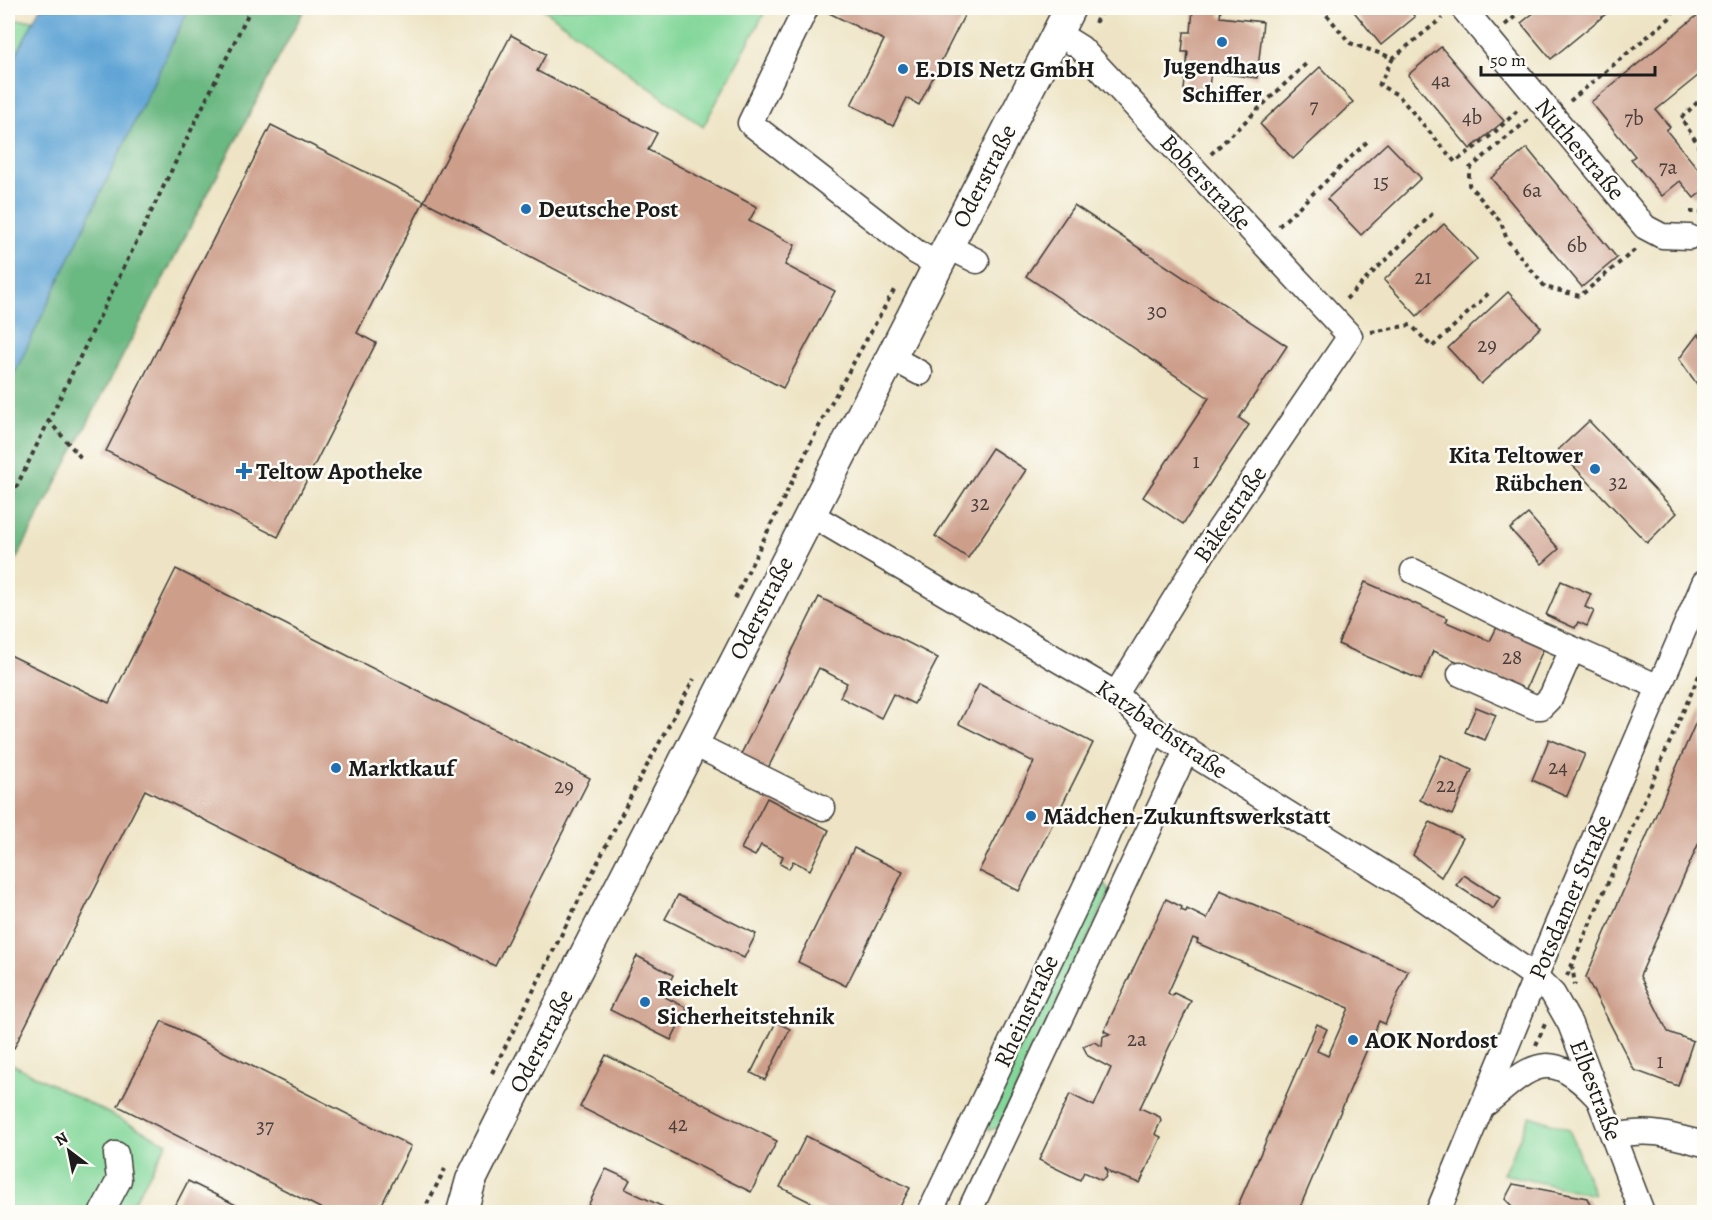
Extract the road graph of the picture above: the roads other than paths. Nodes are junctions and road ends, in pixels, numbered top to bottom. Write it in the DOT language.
graph roads {
  1 [pos="806,8"];
  2 [pos="1455,11"];
  3 [pos="1064,20"];
  4 [pos="1689,237"];
  5 [pos="944,256"];
  6 [pos="976,261"];
  7 [pos="1350,336"];
  8 [pos="892,358"];
  9 [pos="920,373"];
  10 [pos="810,514"];
  11 [pos="1413,571"];
  12 [pos="1704,583"];
  13 [pos="1572,649"];
  14 [pos="1460,674"];
  15 [pos="1659,687"];
  16 [pos="1116,694"];
  17 [pos="1154,730"];
  18 [pos="692,743"];
  19 [pos="1186,748"];
  20 [pos="823,808"];
  21 [pos="1093,870"];
  22 [pos="1125,885"];
  23 [pos="1536,976"];
  24 [pos="1601,1101"];
  25 [pos="1483,1106"];
  26 [pos="1614,1136"];
  27 [pos="1704,1144"];
  28 [pos="959,1152"];
  29 [pos="116,1154"];
  30 [pos="991,1167"];
  31 [pos="465,1201"];
  32 [pos="102,1212"];
  33 [pos="446,1212"];
  34 [pos="930,1212"];
  35 [pos="969,1212"];
  36 [pos="1438,1212"];
  37 [pos="1642,1212"];
  1 -- 5 [label="street"];
  2 -- 4 [label="street, Nuthestraße"];
  3 -- 5 [label="main road, Oderstraße"];
  3 -- 7 [label="street, Boberstraße"];
  5 -- 6 [label="street"];
  5 -- 8 [label="main road, Oderstraße"];
  7 -- 16 [label="street, Bäkestraße"];
  8 -- 9 [label="street"];
  8 -- 10 [label="main road, Oderstraße"];
  10 -- 16 [label="street, Katzbachstraße"];
  10 -- 18 [label="main road, Oderstraße"];
  11 -- 13 [label="street"];
  12 -- 15 [label="street, Potsdamer Straße"];
  13 -- 14 [label="street"];
  13 -- 15 [label="street"];
  15 -- 23 [label="street, Potsdamer Straße"];
  16 -- 17 [label="street, Katzbachstraße"];
  17 -- 19 [label="street, Katzbachstraße"];
  17 -- 21 [label="street, Rheinstraße"];
  18 -- 20 [label="street"];
  18 -- 31 [label="main road, Oderstraße"];
  19 -- 22 [label="street, Rheinstraße"];
  19 -- 23 [label="street, Katzbachstraße"];
  21 -- 22 [label="street"];
  21 -- 28 [label="street, Rheinstraße"];
  22 -- 30 [label="street, Rheinstraße"];
  23 -- 24 [label="street, Elbestraße"];
  23 -- 25 [label="street, Potsdamer Straße"];
  24 -- 25 [label="street"];
  24 -- 26 [label="street, Elbestraße"];
  25 -- 36 [label="street, Potsdamer Straße"];
  26 -- 27 [label="street"];
  26 -- 37 [label="street, Elbestraße"];
  28 -- 30 [label="street"];
  28 -- 34 [label="street, Rheinstraße"];
  29 -- 32 [label="street"];
  30 -- 35 [label="street, Rheinstraße"];
  31 -- 33 [label="main road"];
}
